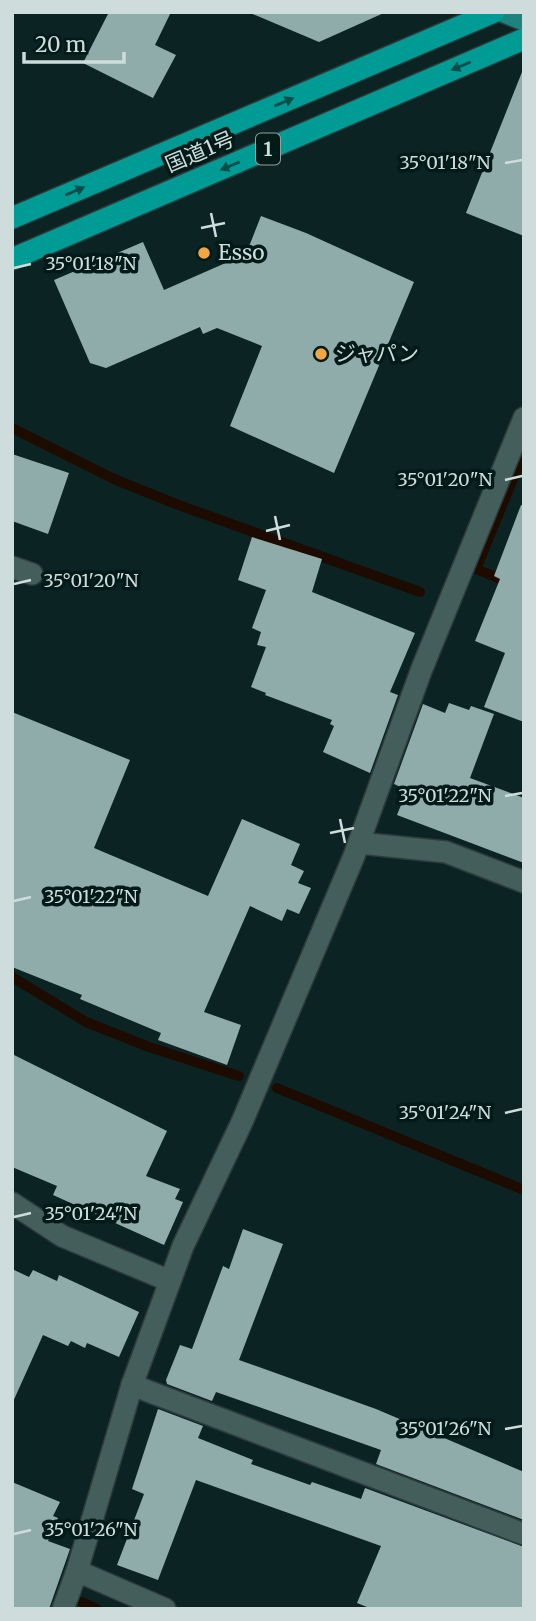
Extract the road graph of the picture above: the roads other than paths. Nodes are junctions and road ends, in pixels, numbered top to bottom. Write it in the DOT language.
graph roads {
  1 [pos="495,12"];
  2 [pos="504,12"];
  3 [pos="524,20"];
  4 [pos="524,39"];
  5 [pos="12,218"];
  6 [pos="12,259"];
  7 [pos="524,418"];
  8 [pos="359,843"];
  9 [pos="524,882"];
  10 [pos="12,1203"];
  11 [pos="170,1281"];
  12 [pos="132,1385"];
  13 [pos="524,1534"];
  14 [pos="77,1571"];
  15 [pos="63,1609"];
  16 [pos="165,1609"];
  5 -- 1 [label="highway, 国道1号 / 1, one-way"];
  2 -- 3 [label="main road"];
  4 -- 6 [label="highway, 国道1号 / 1, one-way"];
  7 -- 8 [label="street"];
  8 -- 9 [label="street"];
  8 -- 11 [label="street"];
  10 -- 11 [label="street"];
  11 -- 12 [label="street"];
  12 -- 13 [label="street"];
  12 -- 14 [label="street"];
  14 -- 15 [label="street"];
  14 -- 16 [label="street"];
}
